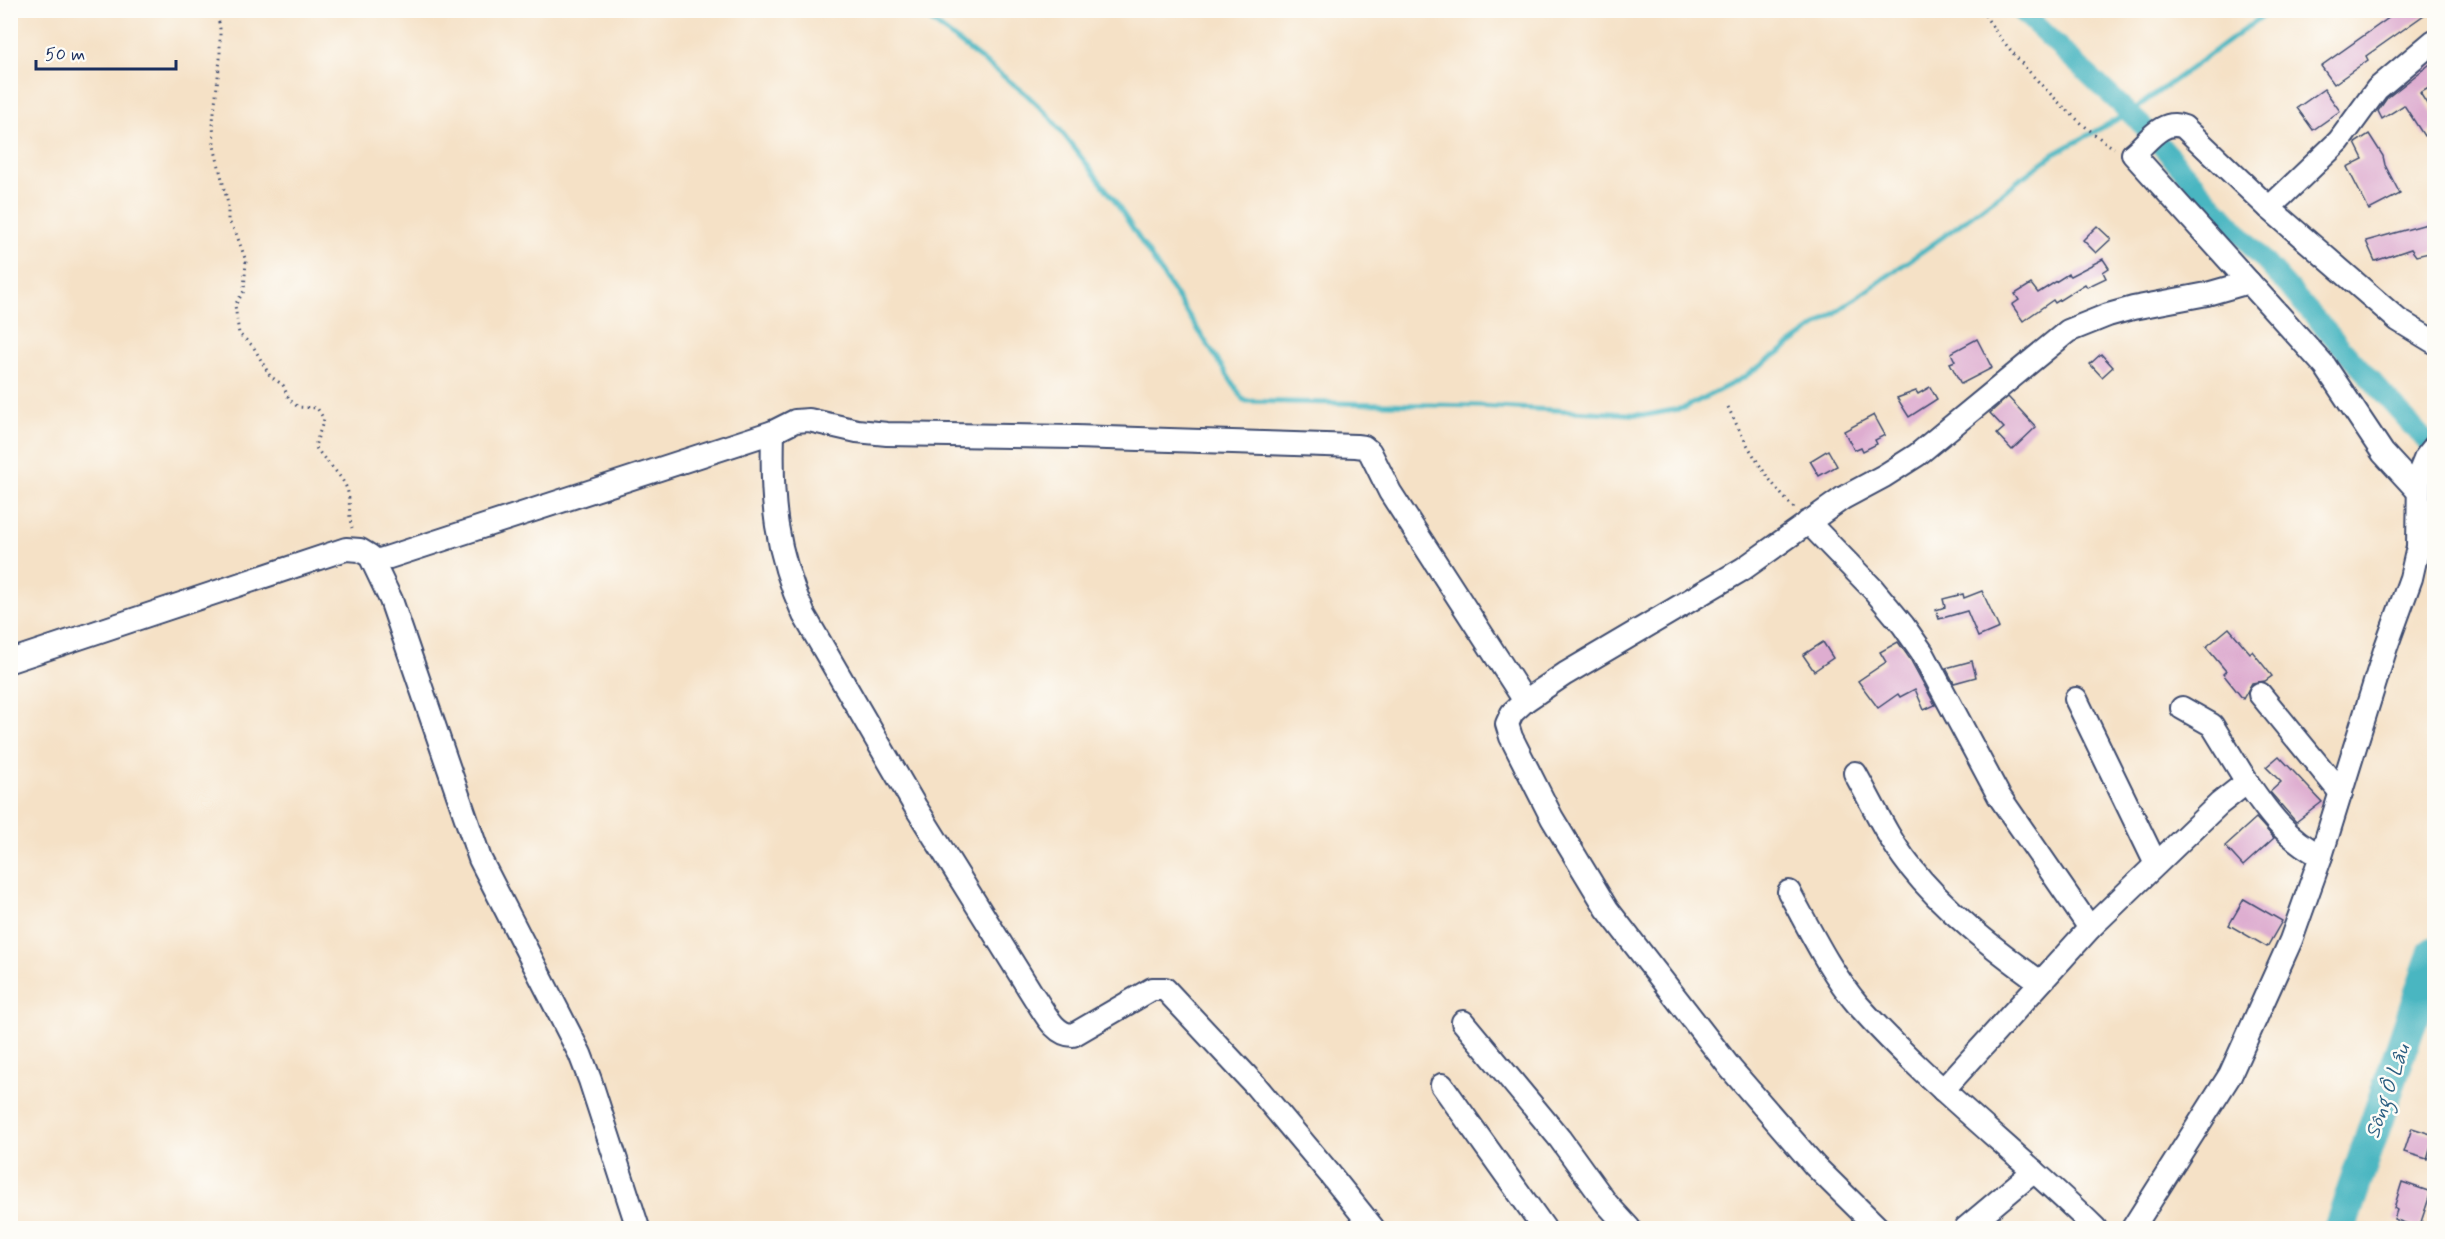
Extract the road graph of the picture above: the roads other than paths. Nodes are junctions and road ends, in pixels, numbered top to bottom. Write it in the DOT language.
graph roads {
  1 [pos="2434,41"];
  2 [pos="2269,208"];
  3 [pos="2249,282"];
  4 [pos="2434,342"];
  5 [pos="773,432"];
  6 [pos="2429,454"];
  7 [pos="2418,491"];
  8 [pos="1808,522"];
  9 [pos="367,556"];
  10 [pos="10,661"];
  11 [pos="2260,694"];
  12 [pos="2076,699"];
  13 [pos="1525,700"];
  14 [pos="2182,708"];
  15 [pos="1855,773"];
  16 [pos="2247,782"];
  17 [pos="2340,793"];
  18 [pos="2321,856"];
  19 [pos="2156,864"];
  20 [pos="1789,892"];
  21 [pos="2091,927"];
  22 [pos="2040,982"];
  23 [pos="1463,1022"];
  24 [pos="1443,1085"];
  25 [pos="1943,1090"];
  26 [pos="2034,1171"];
  27 [pos="638,1228"];
  28 [pos="1373,1228"];
  29 [pos="1545,1228"];
  30 [pos="1629,1228"];
  31 [pos="1878,1228"];
  32 [pos="1966,1228"];
  33 [pos="2095,1228"];
  34 [pos="2133,1228"];
  1 -- 2 [label="street"];
  2 -- 3 [label="street"];
  2 -- 4 [label="street"];
  3 -- 7 [label="street"];
  3 -- 8 [label="street"];
  5 -- 9 [label="street"];
  5 -- 13 [label="street"];
  5 -- 28 [label="street"];
  6 -- 7 [label="street"];
  7 -- 17 [label="street"];
  8 -- 13 [label="street"];
  8 -- 21 [label="street"];
  9 -- 10 [label="street"];
  9 -- 27 [label="street"];
  11 -- 17 [label="street"];
  12 -- 19 [label="street"];
  13 -- 31 [label="street"];
  14 -- 16 [label="street"];
  15 -- 22 [label="street"];
  16 -- 18 [label="street"];
  16 -- 19 [label="street"];
  17 -- 18 [label="street"];
  18 -- 34 [label="street"];
  19 -- 21 [label="street"];
  20 -- 25 [label="street"];
  21 -- 22 [label="street"];
  22 -- 25 [label="street"];
  23 -- 30 [label="street"];
  24 -- 29 [label="street"];
  25 -- 26 [label="street"];
  26 -- 32 [label="street"];
  26 -- 33 [label="street"];
}
